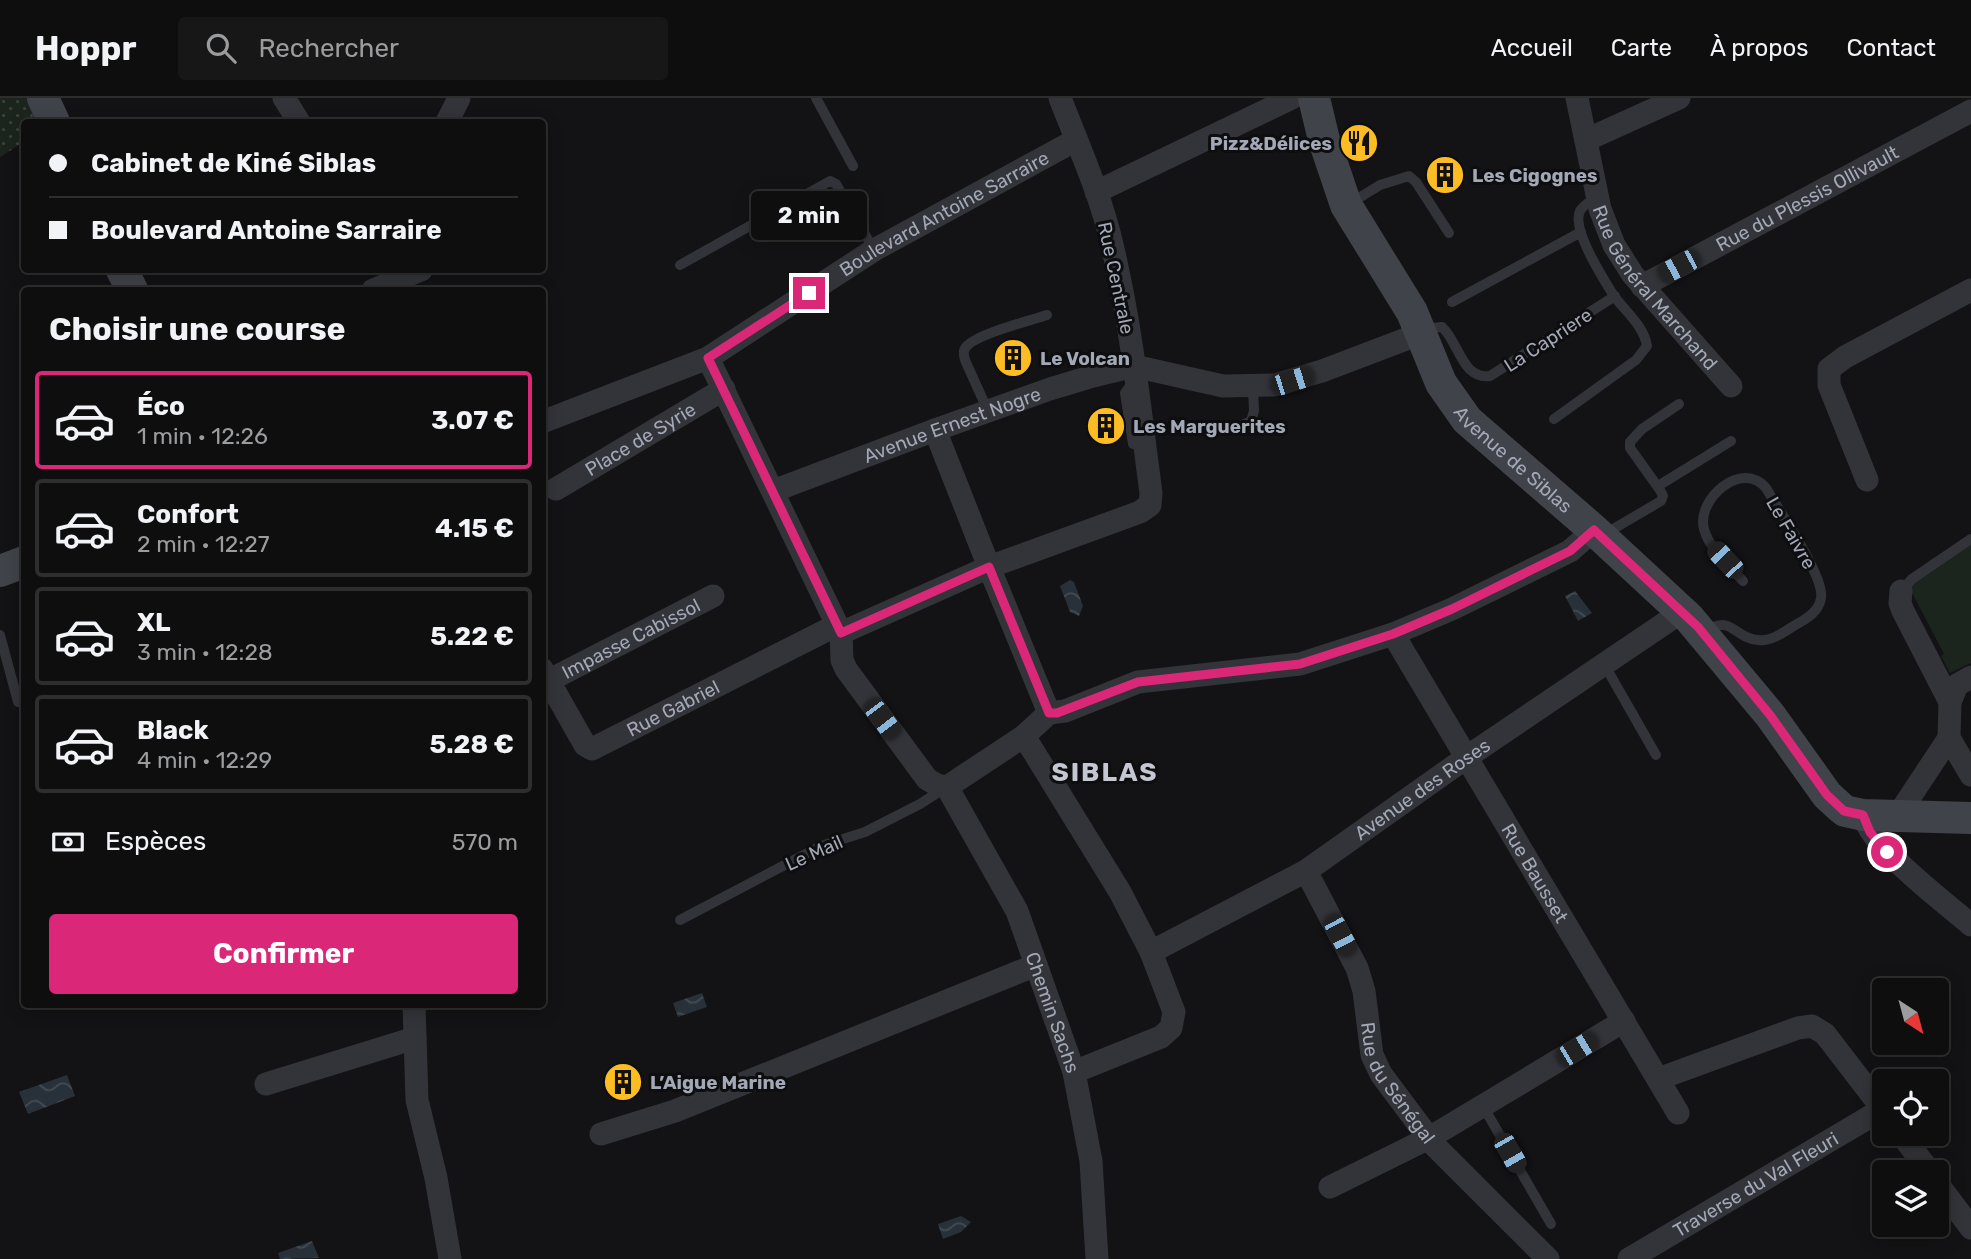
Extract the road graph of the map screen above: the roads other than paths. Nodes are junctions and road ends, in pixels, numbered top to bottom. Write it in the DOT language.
graph roads {
  1 [pos="43,98"];
  2 [pos="284,98"];
  3 [pos="459,98"];
  4 [pos="816,98"];
  5 [pos="1060,98"];
  6 [pos="1292,98"];
  7 [pos="1314,98"];
  8 [pos="1577,98"];
  9 [pos="1679,98"];
  10 [pos="1971,111"];
  11 [pos="53,119"];
  12 [pos="297,119"];
  13 [pos="448,119"];
  14 [pos="1076,140"];
  15 [pos="1586,140"];
  16 [pos="853,166"];
  17 [pos="1096,192"];
  18 [pos="1597,197"];
  19 [pos="1346,205"];
  20 [pos="1581,232"];
  21 [pos="1449,233"];
  22 [pos="874,250"];
  23 [pos="680,265"];
  24 [pos="414,273"];
  25 [pos="1642,286"];
  26 [pos="380,287"];
  27 [pos="1971,290"];
  28 [pos="1615,296"];
  29 [pos="1452,302"];
  30 [pos="1047,315"];
  31 [pos="1422,333"];
  32 [pos="708,358"];
  33 [pos="1135,372"];
  34 [pos="1731,386"];
  35 [pos="1253,387"];
  36 [pos="724,389"];
  37 [pos="1679,404"];
  38 [pos="988,411"];
  39 [pos="1554,419"];
  40 [pos="546,420"];
  41 [pos="1233,429"];
  42 [pos="935,430"];
  43 [pos="1731,441"];
  44 [pos="1133,444"];
  45 [pos="1867,480"];
  46 [pos="1658,486"];
  47 [pos="556,489"];
  48 [pos="773,491"];
  49 [pos="1150,505"];
  50 [pos="1597,533"];
  51 [pos="1971,538"];
  52 [pos="21,563"];
  53 [pos="989,567"];
  54 [pos="0,571"];
  55 [pos="1743,581"];
  56 [pos="1901,591"];
  57 [pos="713,596"];
  58 [pos="1681,609"];
  59 [pos="839,629"];
  60 [pos="1702,632"];
  61 [pos="1393,634"];
  62 [pos="0,635"];
  63 [pos="1604,664"];
  64 [pos="546,677"];
  65 [pos="1971,677"];
  66 [pos="546,679"];
  67 [pos="18,702"];
  68 [pos="1950,702"];
  69 [pos="1049,713"];
  70 [pos="1024,736"];
  71 [pos="1949,738"];
  72 [pos="1656,755"];
  73 [pos="1467,757"];
  74 [pos="1971,775"];
  75 [pos="947,787"];
  76 [pos="1863,815"];
  77 [pos="1898,815"];
  78 [pos="1971,818"];
  79 [pos="1306,871"];
  80 [pos="680,920"];
  81 [pos="1971,925"];
  82 [pos="1151,952"];
  83 [pos="1037,965"];
  84 [pos="414,1008"];
  85 [pos="1624,1021"];
  86 [pos="415,1038"];
  87 [pos="1074,1072"];
  88 [pos="1658,1079"];
  89 [pos="266,1084"];
  90 [pos="1872,1095"];
  91 [pos="1483,1106"];
  92 [pos="1678,1113"];
  93 [pos="1872,1117"];
  94 [pos="601,1134"];
  95 [pos="1429,1138"];
  96 [pos="1910,1146"];
  97 [pos="1921,1160"];
  98 [pos="1329,1186"];
  99 [pos="1949,1199"];
  100 [pos="1551,1224"];
  101 [pos="1971,1228"];
  102 [pos="450,1259"];
  103 [pos="1097,1259"];
  104 [pos="1548,1259"];
  105 [pos="1629,1259"];
  1 -- 11 [label="street"];
  2 -- 12 [label="street"];
  3 -- 13 [label="street"];
  4 -- 16 [label="lane"];
  5 -- 14 [label="street, Rue Centrale"];
  6 -- 17 [label="street"];
  7 -- 19 [label="street, Avenue de Siblas"];
  8 -- 15 [label="street, Rue Général Marchand"];
  9 -- 15 [label="street"];
  10 -- 25 [label="street, Rue du Plessis Ollivault"];
  14 -- 17 [label="street, Rue Centrale"];
  14 -- 22 [label="street, Boulevard Antoine Sarraire"];
  15 -- 18 [label="street, Rue Général Marchand"];
  17 -- 33 [label="street, Rue Centrale"];
  18 -- 20 [label="lane"];
  18 -- 25 [label="street, Rue Général Marchand"];
  19 -- 21 [label="lane"];
  19 -- 31 [label="street, Avenue de Siblas"];
  20 -- 28 [label="lane"];
  20 -- 29 [label="lane"];
  22 -- 23 [label="lane"];
  22 -- 32 [label="street, Boulevard Antoine Sarraire"];
  24 -- 26 [label="street"];
  25 -- 34 [label="street, Rue Général Marchand"];
  27 -- 45 [label="street"];
  28 -- 31 [label="lane, La Capriere"];
  28 -- 39 [label="lane"];
  30 -- 38 [label="lane"];
  31 -- 35 [label="street"];
  31 -- 50 [label="street, Avenue de Siblas"];
  32 -- 36 [label="street"];
  32 -- 40 [label="street"];
  33 -- 35 [label="street"];
  33 -- 38 [label="street, Avenue Ernest Nogre"];
  33 -- 44 [label="lane"];
  33 -- 49 [label="street, Rue Centrale"];
  35 -- 41 [label="lane"];
  36 -- 47 [label="street, Place de Syrie"];
  36 -- 48 [label="street"];
  37 -- 46 [label="lane"];
  38 -- 42 [label="street, Avenue Ernest Nogre"];
  42 -- 48 [label="street, Avenue Ernest Nogre"];
  42 -- 53 [label="street"];
  43 -- 46 [label="lane"];
  46 -- 50 [label="lane"];
  48 -- 59 [label="street"];
  49 -- 53 [label="street, Rue Gabriel"];
  50 -- 58 [label="street, Avenue de Siblas"];
  50 -- 61 [label="street"];
  51 -- 56 [label="lane"];
  52 -- 54 [label="street"];
  53 -- 59 [label="street, Rue Gabriel"];
  53 -- 69 [label="street"];
  55 -- 60 [label="lane, Le Faivre"];
  56 -- 68 [label="street"];
  57 -- 64 [label="street, Impasse Cabissol"];
  58 -- 60 [label="street, Avenue de Siblas"];
  58 -- 63 [label="street, Avenue des Roses"];
  59 -- 66 [label="street, Rue Gabriel"];
  59 -- 75 [label="street"];
  60 -- 76 [label="street, Avenue de Siblas"];
  61 -- 69 [label="street"];
  61 -- 73 [label="street, Rue Bausset"];
  62 -- 67 [label="lane"];
  63 -- 72 [label="lane"];
  63 -- 73 [label="street, Avenue des Roses"];
  65 -- 68 [label="street"];
  68 -- 71 [label="street"];
  69 -- 70 [label="street"];
  70 -- 75 [label="street"];
  70 -- 82 [label="street"];
  71 -- 74 [label="street"];
  71 -- 77 [label="street"];
  73 -- 79 [label="street, Avenue des Roses"];
  73 -- 85 [label="street, Rue Bausset"];
  75 -- 80 [label="lane, Le Mail"];
  75 -- 83 [label="street, Chemin Sachs"];
  76 -- 77 [label="street"];
  76 -- 81 [label="street"];
  77 -- 78 [label="street"];
  79 -- 82 [label="street, Avenue des Roses"];
  79 -- 95 [label="street, Rue du Sénégal"];
  82 -- 87 [label="street"];
  83 -- 87 [label="street, Chemin Sachs"];
  83 -- 94 [label="street"];
  84 -- 86 [label="street"];
  85 -- 88 [label="street, Rue Bausset"];
  85 -- 91 [label="street"];
  86 -- 89 [label="street"];
  86 -- 102 [label="street"];
  87 -- 103 [label="street, Chemin Sachs"];
  88 -- 90 [label="street"];
  88 -- 92 [label="street, Rue Bausset"];
  91 -- 95 [label="street"];
  91 -- 100 [label="lane"];
  93 -- 105 [label="street, Traverse du Val Fleuri"];
  95 -- 98 [label="street"];
  95 -- 104 [label="street, Rue du Sénégal"];
  96 -- 97 [label="street"];
  99 -- 101 [label="street"];
}
